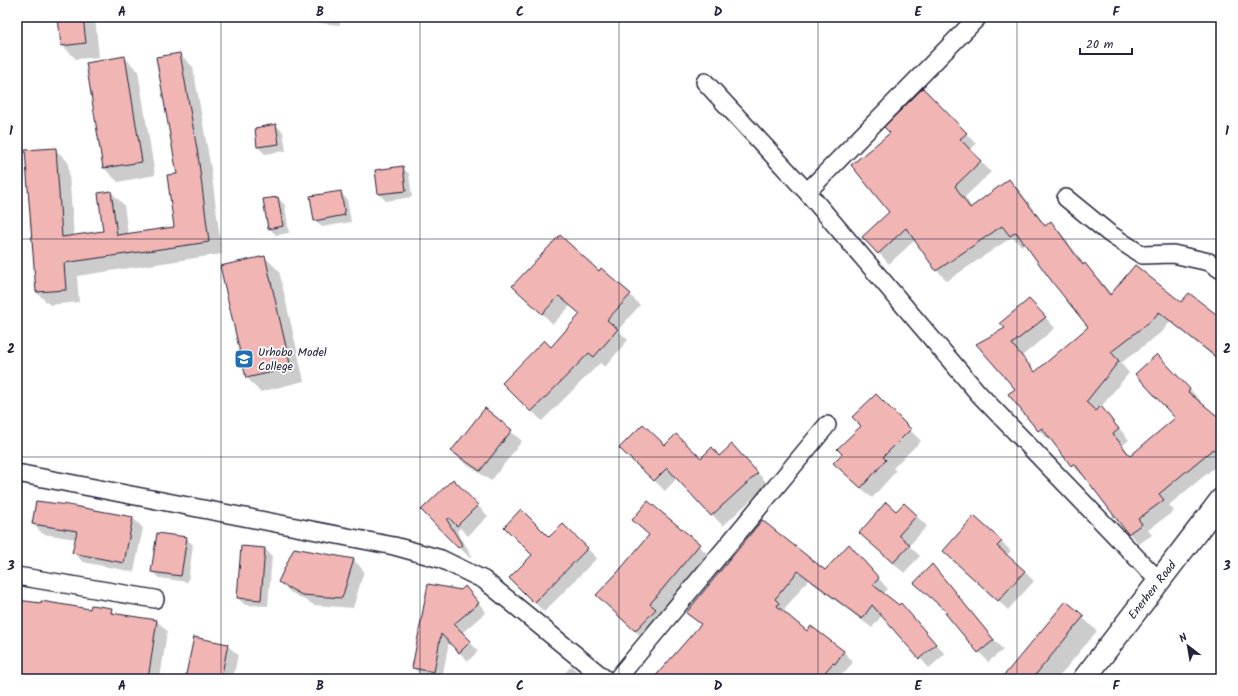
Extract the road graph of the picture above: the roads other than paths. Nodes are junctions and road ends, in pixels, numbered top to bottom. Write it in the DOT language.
graph roads {
  1 [pos="978,17"];
  2 [pos="705,82"];
  3 [pos="807,192"];
  4 [pos="1066,198"];
  5 [pos="1221,270"];
  6 [pos="828,426"];
  7 [pos="17,472"];
  8 [pos="1221,500"];
  9 [pos="17,576"];
  10 [pos="1158,581"];
  11 [pos="155,599"];
  12 [pos="605,679"];
  13 [pos="617,679"];
  14 [pos="1084,679"];
  1 -- 3 [label="street"];
  2 -- 3 [label="street"];
  3 -- 10 [label="street"];
  4 -- 5 [label="street"];
  6 -- 13 [label="street"];
  7 -- 12 [label="street"];
  8 -- 10 [label="street, Enerhen Road"];
  9 -- 11 [label="street"];
  10 -- 14 [label="street, Enerhen Road"];
}
